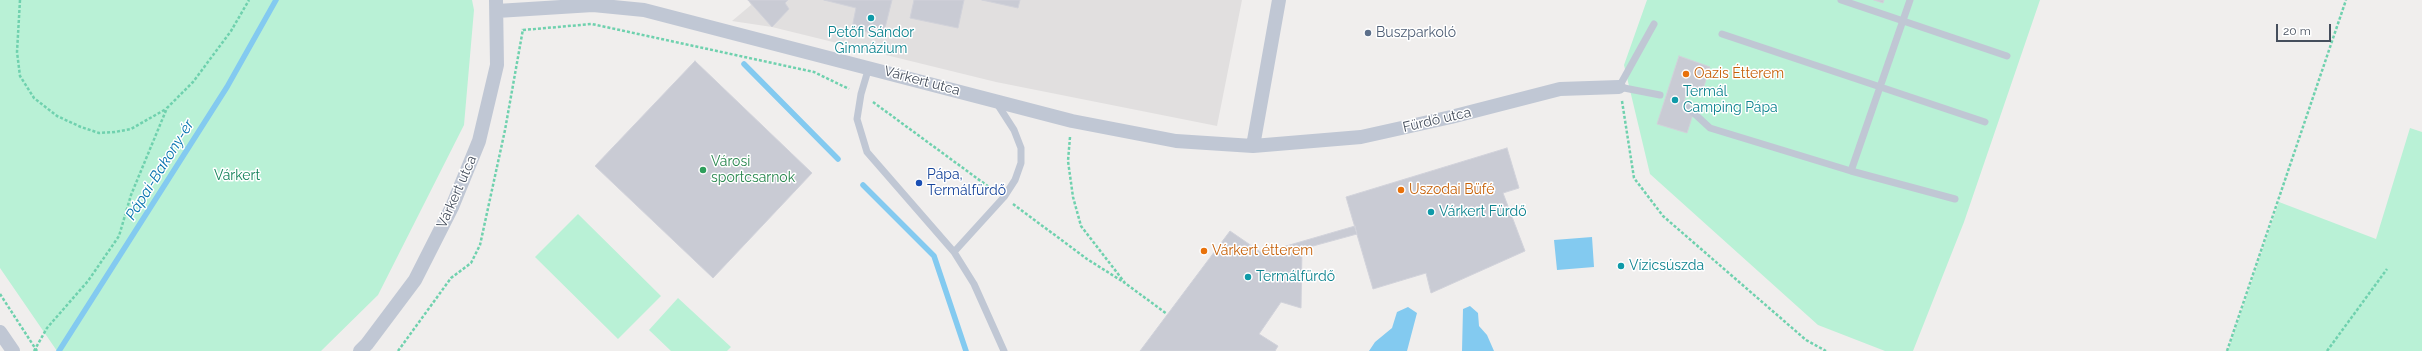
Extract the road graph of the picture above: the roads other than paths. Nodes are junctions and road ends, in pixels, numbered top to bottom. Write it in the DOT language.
graph roads {
  1 [pos="1279,0"];
  2 [pos="1841,0"];
  3 [pos="1910,0"];
  4 [pos="496,5"];
  5 [pos="1903,19"];
  6 [pos="1654,24"];
  7 [pos="1722,34"];
  8 [pos="2007,56"];
  9 [pos="869,67"];
  10 [pos="1619,87"];
  11 [pos="1880,87"];
  12 [pos="1660,95"];
  13 [pos="995,100"];
  14 [pos="1684,104"];
  15 [pos="1985,122"];
  16 [pos="1253,146"];
  17 [pos="1851,171"];
  18 [pos="1955,199"];
  19 [pos="954,252"];
  20 [pos="0,332"];
  21 [pos="13,351"];
  22 [pos="360,351"];
  23 [pos="1004,351"];
  1 -- 16 [label="street"];
  2 -- 5 [label="lane"];
  3 -- 5 [label="lane"];
  4 -- 9 [label="street, Várkert utca"];
  4 -- 22 [label="street, Várkert utca"];
  5 -- 8 [label="lane"];
  5 -- 11 [label="lane"];
  6 -- 10 [label="lane"];
  7 -- 11 [label="lane"];
  9 -- 13 [label="street, Várkert utca"];
  9 -- 19 [label="lane"];
  10 -- 12 [label="lane"];
  10 -- 16 [label="street, Fürdő utca"];
  11 -- 15 [label="lane"];
  11 -- 17 [label="lane"];
  13 -- 16 [label="street, Várkert utca"];
  13 -- 19 [label="lane"];
  14 -- 17 [label="lane"];
  17 -- 18 [label="lane"];
  19 -- 23 [label="lane"];
  20 -- 21 [label="street"];
}
